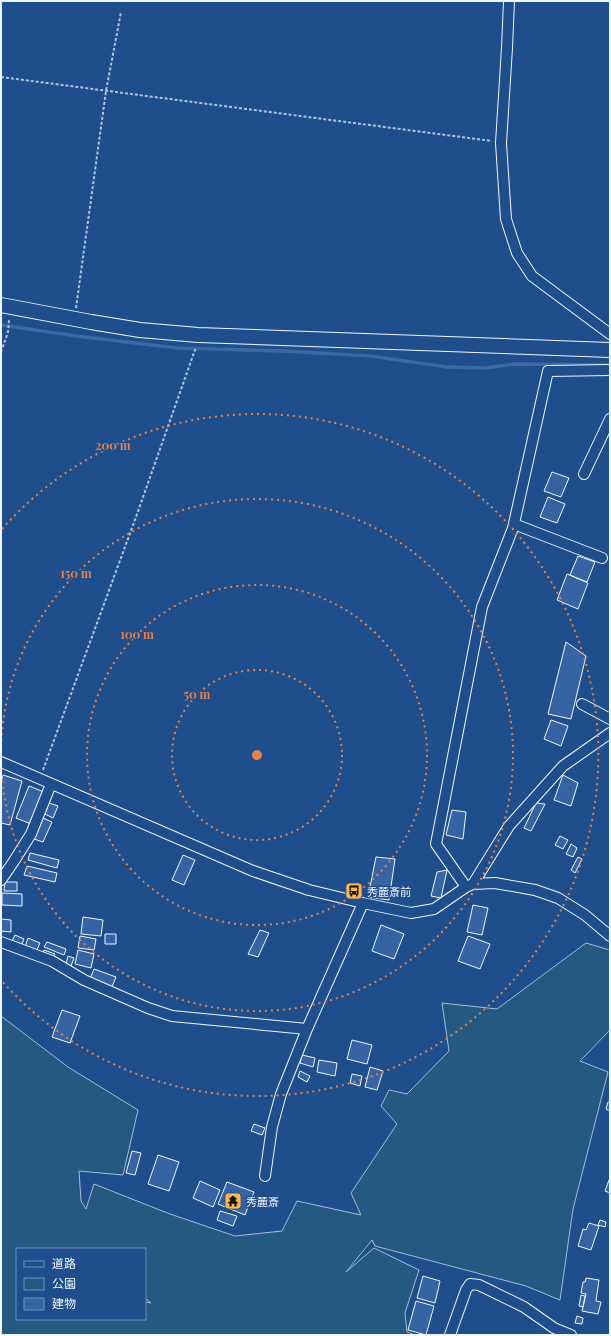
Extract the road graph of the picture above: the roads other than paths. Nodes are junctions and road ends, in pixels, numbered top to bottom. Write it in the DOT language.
graph roads {
  1 [pos="509,1"];
  2 [pos="1,305"];
  3 [pos="610,334"];
  4 [pos="610,350"];
  5 [pos="610,370"];
  6 [pos="610,419"];
  7 [pos="584,474"];
  8 [pos="518,526"];
  9 [pos="602,558"];
  10 [pos="582,704"];
  11 [pos="610,720"];
  12 [pos="610,733"];
  13 [pos="1,762"];
  14 [pos="51,784"];
  15 [pos="1,880"];
  16 [pos="469,885"];
  17 [pos="363,903"];
  18 [pos="610,936"];
  19 [pos="1,942"];
  20 [pos="307,1029"];
  21 [pos="265,1176"];
  22 [pos="450,1335"];
  23 [pos="571,1335"];
  1 -- 3 [label="street"];
  2 -- 4 [label="street"];
  5 -- 8 [label="street"];
  6 -- 7 [label="street"];
  8 -- 9 [label="street"];
  8 -- 16 [label="street"];
  10 -- 11 [label="street"];
  12 -- 16 [label="street"];
  13 -- 14 [label="street"];
  14 -- 15 [label="street"];
  14 -- 17 [label="street"];
  16 -- 17 [label="street"];
  16 -- 18 [label="street"];
  17 -- 20 [label="street"];
  19 -- 20 [label="street"];
  20 -- 21 [label="street"];
  22 -- 23 [label="street"];
}
